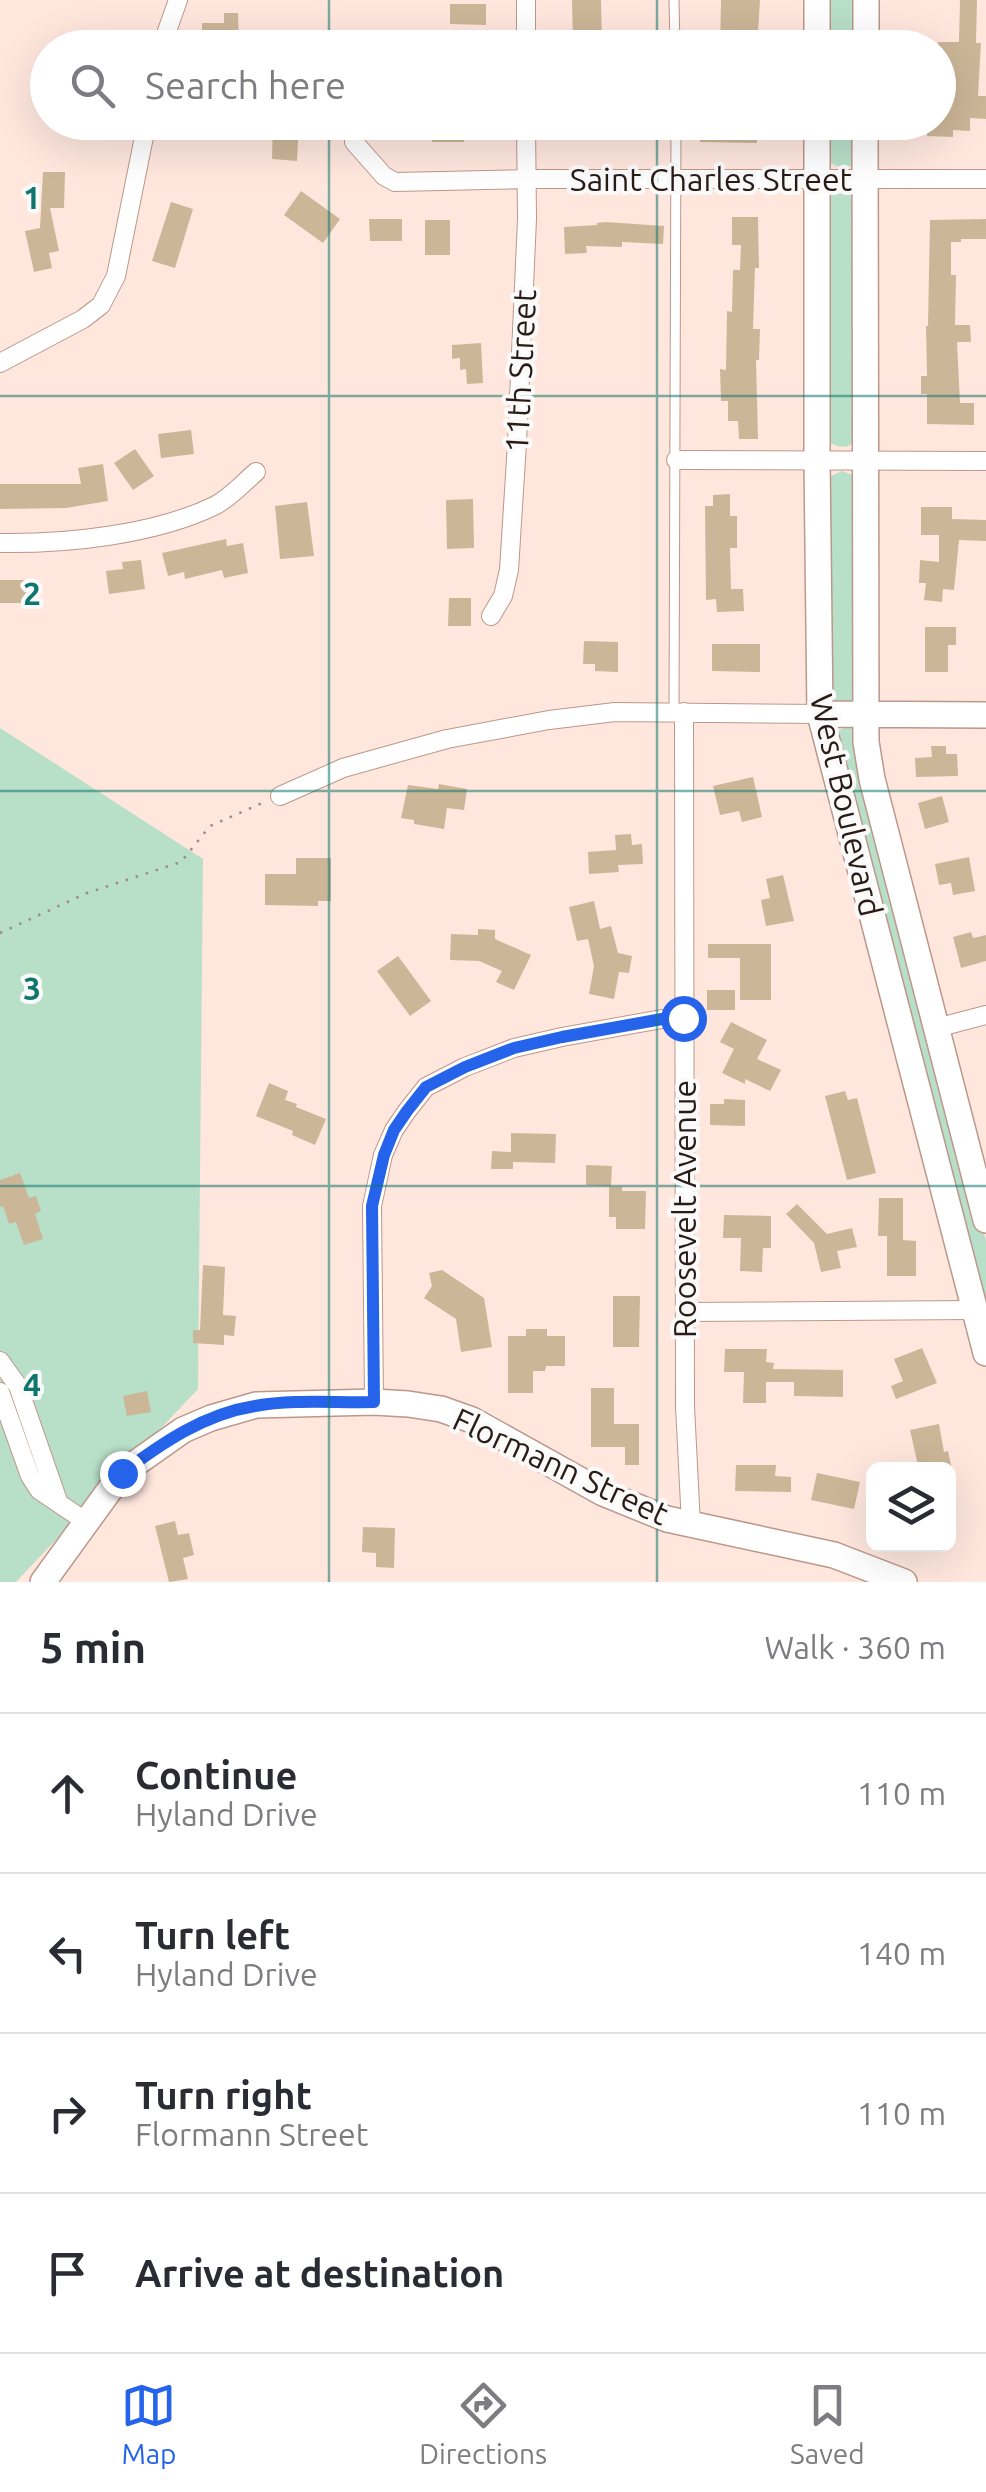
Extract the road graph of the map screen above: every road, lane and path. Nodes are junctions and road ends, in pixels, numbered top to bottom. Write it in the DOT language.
graph roads {
  1 [pos="178,0"];
  2 [pos="526,0"];
  3 [pos="674,0"];
  4 [pos="817,0"];
  5 [pos="866,0"];
  6 [pos="167,30"];
  7 [pos="526,30"];
  8 [pos="675,30"];
  9 [pos="817,30"];
  10 [pos="866,30"];
  11 [pos="143,140"];
  12 [pos="526,140"];
  13 [pos="676,140"];
  14 [pos="817,140"];
  15 [pos="866,140"];
  16 [pos="354,142"];
  17 [pos="527,179"];
  18 [pos="817,179"];
  19 [pos="865,179"];
  20 [pos="986,179"];
  21 [pos="676,180"];
  22 [pos="0,364"];
  23 [pos="676,460"];
  24 [pos="817,461"];
  25 [pos="867,461"];
  26 [pos="986,461"];
  27 [pos="256,472"];
  28 [pos="0,543"];
  29 [pos="490,616"];
  30 [pos="679,712"];
  31 [pos="820,714"];
  32 [pos="865,714"];
  33 [pos="984,721"];
  34 [pos="280,796"];
  35 [pos="0,933"];
  36 [pos="986,1014"];
  37 [pos="683,1018"];
  38 [pos="936,1028"];
  39 [pos="986,1220"];
  40 [pos="975,1310"];
  41 [pos="686,1312"];
  42 [pos="986,1353"];
  43 [pos="0,1361"];
  44 [pos="0,1392"];
  45 [pos="374,1402"];
  46 [pos="58,1501"];
  47 [pos="86,1521"];
  48 [pos="691,1525"];
  49 [pos="43,1582"];
  50 [pos="904,1582"];
  1 -- 6 [label="street"];
  2 -- 7 [label="street"];
  3 -- 8 [label="lane"];
  4 -- 9 [label="street"];
  5 -- 10 [label="street"];
  11 -- 22 [label="street"];
  12 -- 17 [label="street, 11th Street"];
  13 -- 21 [label="lane"];
  14 -- 18 [label="street, West Boulevard"];
  15 -- 19 [label="street, West Boulevard"];
  16 -- 17 [label="street, Saint Charles Street"];
  17 -- 21 [label="street, Saint Charles Street"];
  17 -- 29 [label="street, 11th Street"];
  18 -- 19 [label="street, Saint Charles Street"];
  18 -- 21 [label="street, Saint Charles Street"];
  18 -- 24 [label="street, West Boulevard"];
  19 -- 20 [label="street, Saint Charles Street"];
  19 -- 25 [label="street, West Boulevard"];
  21 -- 23 [label="lane"];
  23 -- 24 [label="street"];
  23 -- 30 [label="lane"];
  24 -- 25 [label="street"];
  24 -- 31 [label="street, West Boulevard"];
  25 -- 26 [label="street"];
  25 -- 32 [label="street, West Boulevard"];
  27 -- 28 [label="street"];
  30 -- 31 [label="street"];
  30 -- 34 [label="street"];
  30 -- 37 [label="street, Roosevelt Avenue"];
  31 -- 32 [label="street"];
  31 -- 40 [label="street, West Boulevard"];
  32 -- 33 [label="street"];
  32 -- 38 [label="street, West Boulevard"];
  34 -- 35 [label="path"];
  36 -- 38 [label="street"];
  37 -- 41 [label="street, Roosevelt Avenue"];
  37 -- 45 [label="street"];
  38 -- 39 [label="street, West Boulevard"];
  40 -- 41 [label="street"];
  40 -- 42 [label="street, West Boulevard"];
  41 -- 48 [label="street, Roosevelt Avenue"];
  43 -- 46 [label="street"];
  44 -- 46 [label="street"];
  45 -- 47 [label="street, Flormann Street"];
  45 -- 48 [label="street, Flormann Street"];
  46 -- 47 [label="street"];
  47 -- 49 [label="street, Flormann Street"];
  48 -- 50 [label="street, Flormann Street"];
}
